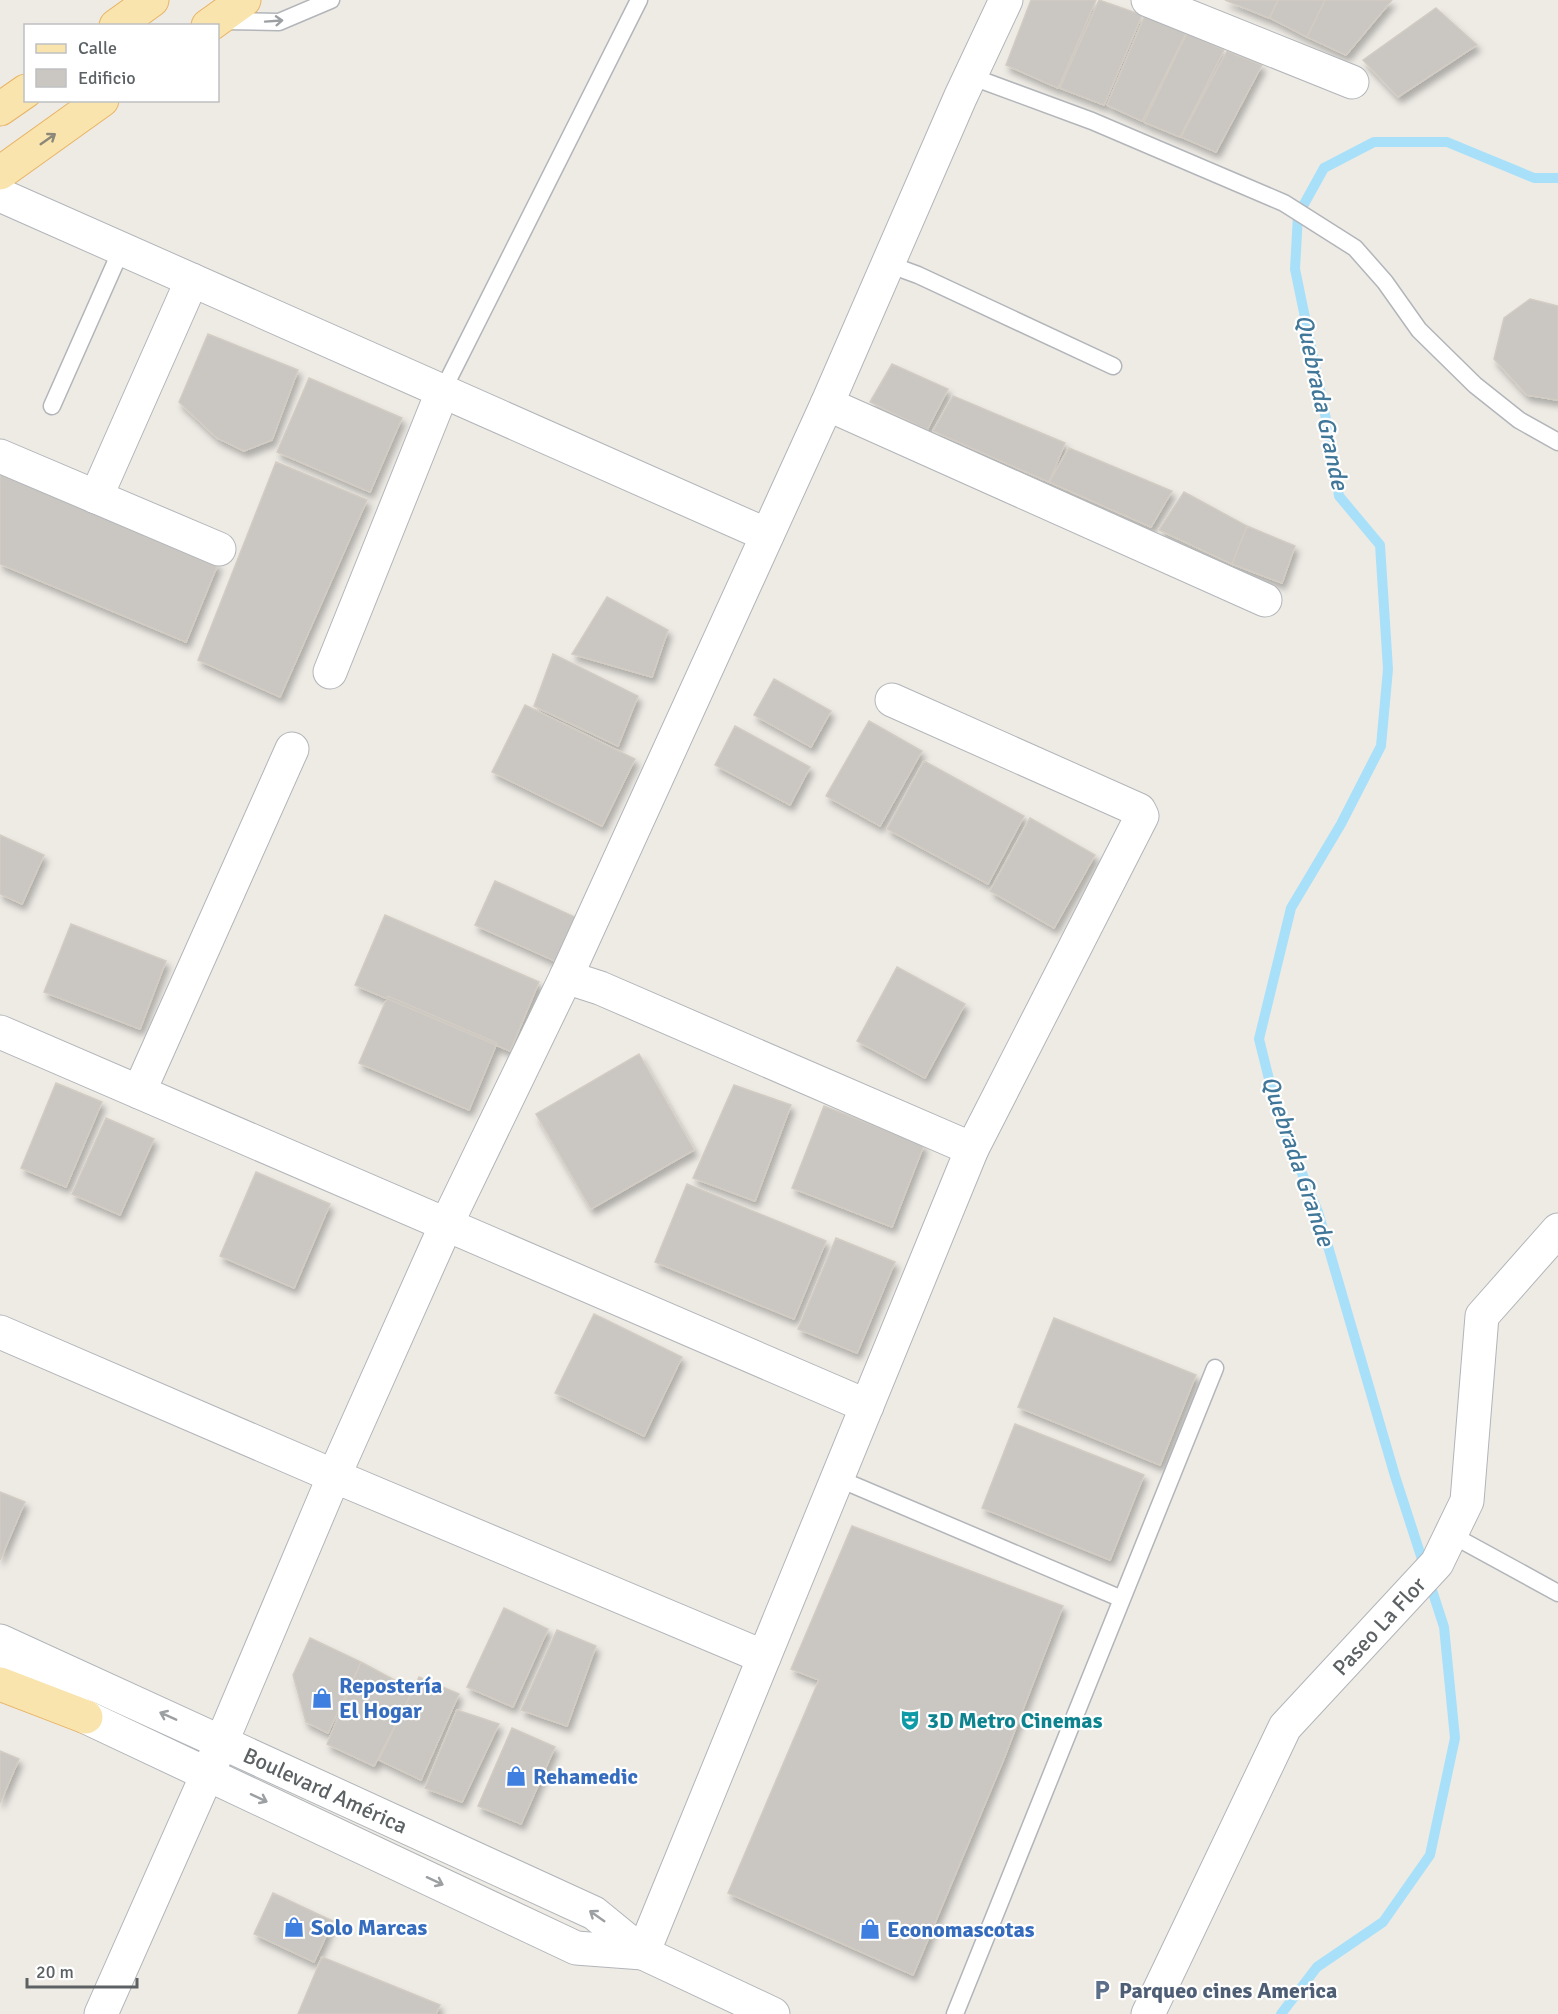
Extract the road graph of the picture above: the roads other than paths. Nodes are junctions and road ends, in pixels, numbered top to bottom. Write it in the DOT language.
graph roads {
  1 [pos="152,0"];
  2 [pos="244,0"];
  3 [pos="331,0"];
  4 [pos="639,0"];
  5 [pos="1006,0"];
  6 [pos="1148,0"];
  7 [pos="212,23"];
  8 [pos="120,24"];
  9 [pos="970,76"];
  10 [pos="1352,82"];
  11 [pos="24,92"];
  12 [pos="99,102"];
  13 [pos="0,109"];
  14 [pos="0,173"];
  15 [pos="0,195"];
  16 [pos="122,248"];
  17 [pos="888,264"];
  18 [pos="192,280"];
  19 [pos="1113,366"];
  20 [pos="443,390"];
  21 [pos="827,404"];
  22 [pos="52,406"];
  23 [pos="1558,442"];
  24 [pos="0,456"];
  25 [pos="96,497"];
  26 [pos="767,535"];
  27 [pos="219,549"];
  28 [pos="1265,600"];
  29 [pos="330,672"];
  30 [pos="892,700"];
  31 [pos="292,749"];
  32 [pos="566,977"];
  33 [pos="0,1032"];
  34 [pos="139,1092"];
  35 [pos="972,1149"];
  36 [pos="446,1225"];
  37 [pos="1558,1230"];
  38 [pos="0,1332"];
  39 [pos="1215,1368"];
  40 [pos="867,1406"];
  41 [pos="334,1476"];
  42 [pos="837,1478"];
  43 [pos="1452,1535"];
  44 [pos="1558,1593"];
  45 [pos="1122,1599"];
  46 [pos="0,1641"];
  47 [pos="764,1657"];
  48 [pos="0,1667"];
  49 [pos="0,1684"];
  50 [pos="86,1717"];
  51 [pos="222,1741"];
  52 [pos="206,1773"];
  53 [pos="643,1953"];
  54 [pos="101,2014"];
  55 [pos="773,2014"];
  56 [pos="955,2014"];
  57 [pos="1148,2014"];
  1 -- 8 [label="main road"];
  2 -- 7 [label="main road"];
  7 -- 3 [label="lane, one-way"];
  4 -- 20 [label="lane"];
  5 -- 9 [label="street"];
  6 -- 10 [label="street"];
  9 -- 17 [label="street"];
  9 -- 23 [label="lane"];
  11 -- 13 [label="main road"];
  14 -- 12 [label="main road, one-way"];
  15 -- 16 [label="street"];
  16 -- 18 [label="street"];
  16 -- 22 [label="lane"];
  17 -- 19 [label="lane"];
  17 -- 21 [label="street"];
  18 -- 20 [label="street"];
  18 -- 25 [label="street"];
  20 -- 26 [label="street"];
  20 -- 29 [label="street"];
  21 -- 26 [label="street"];
  21 -- 28 [label="street"];
  24 -- 25 [label="street"];
  25 -- 27 [label="street"];
  26 -- 32 [label="street"];
  30 -- 35 [label="street"];
  31 -- 34 [label="street"];
  32 -- 35 [label="street"];
  32 -- 36 [label="street"];
  33 -- 34 [label="street"];
  34 -- 36 [label="street"];
  35 -- 40 [label="street"];
  36 -- 40 [label="street"];
  36 -- 41 [label="street"];
  37 -- 43 [label="street, Paseo La Flor"];
  38 -- 41 [label="street"];
  39 -- 45 [label="lane"];
  40 -- 42 [label="street"];
  41 -- 47 [label="street"];
  41 -- 51 [label="street"];
  42 -- 45 [label="lane"];
  42 -- 47 [label="street"];
  43 -- 44 [label="lane"];
  43 -- 57 [label="street, Paseo La Flor"];
  45 -- 56 [label="lane"];
  51 -- 46 [label="street, Boulevard América, one-way"];
  47 -- 53 [label="street"];
  48 -- 50 [label="street, Boulevard América"];
  49 -- 50 [label="main road"];
  50 -- 52 [label="street, Boulevard América"];
  51 -- 52 [label="street"];
  53 -- 51 [label="street, Boulevard América, one-way"];
  52 -- 53 [label="street, Boulevard América, one-way"];
  52 -- 54 [label="street"];
  53 -- 55 [label="street, Boulevard América"];
}
